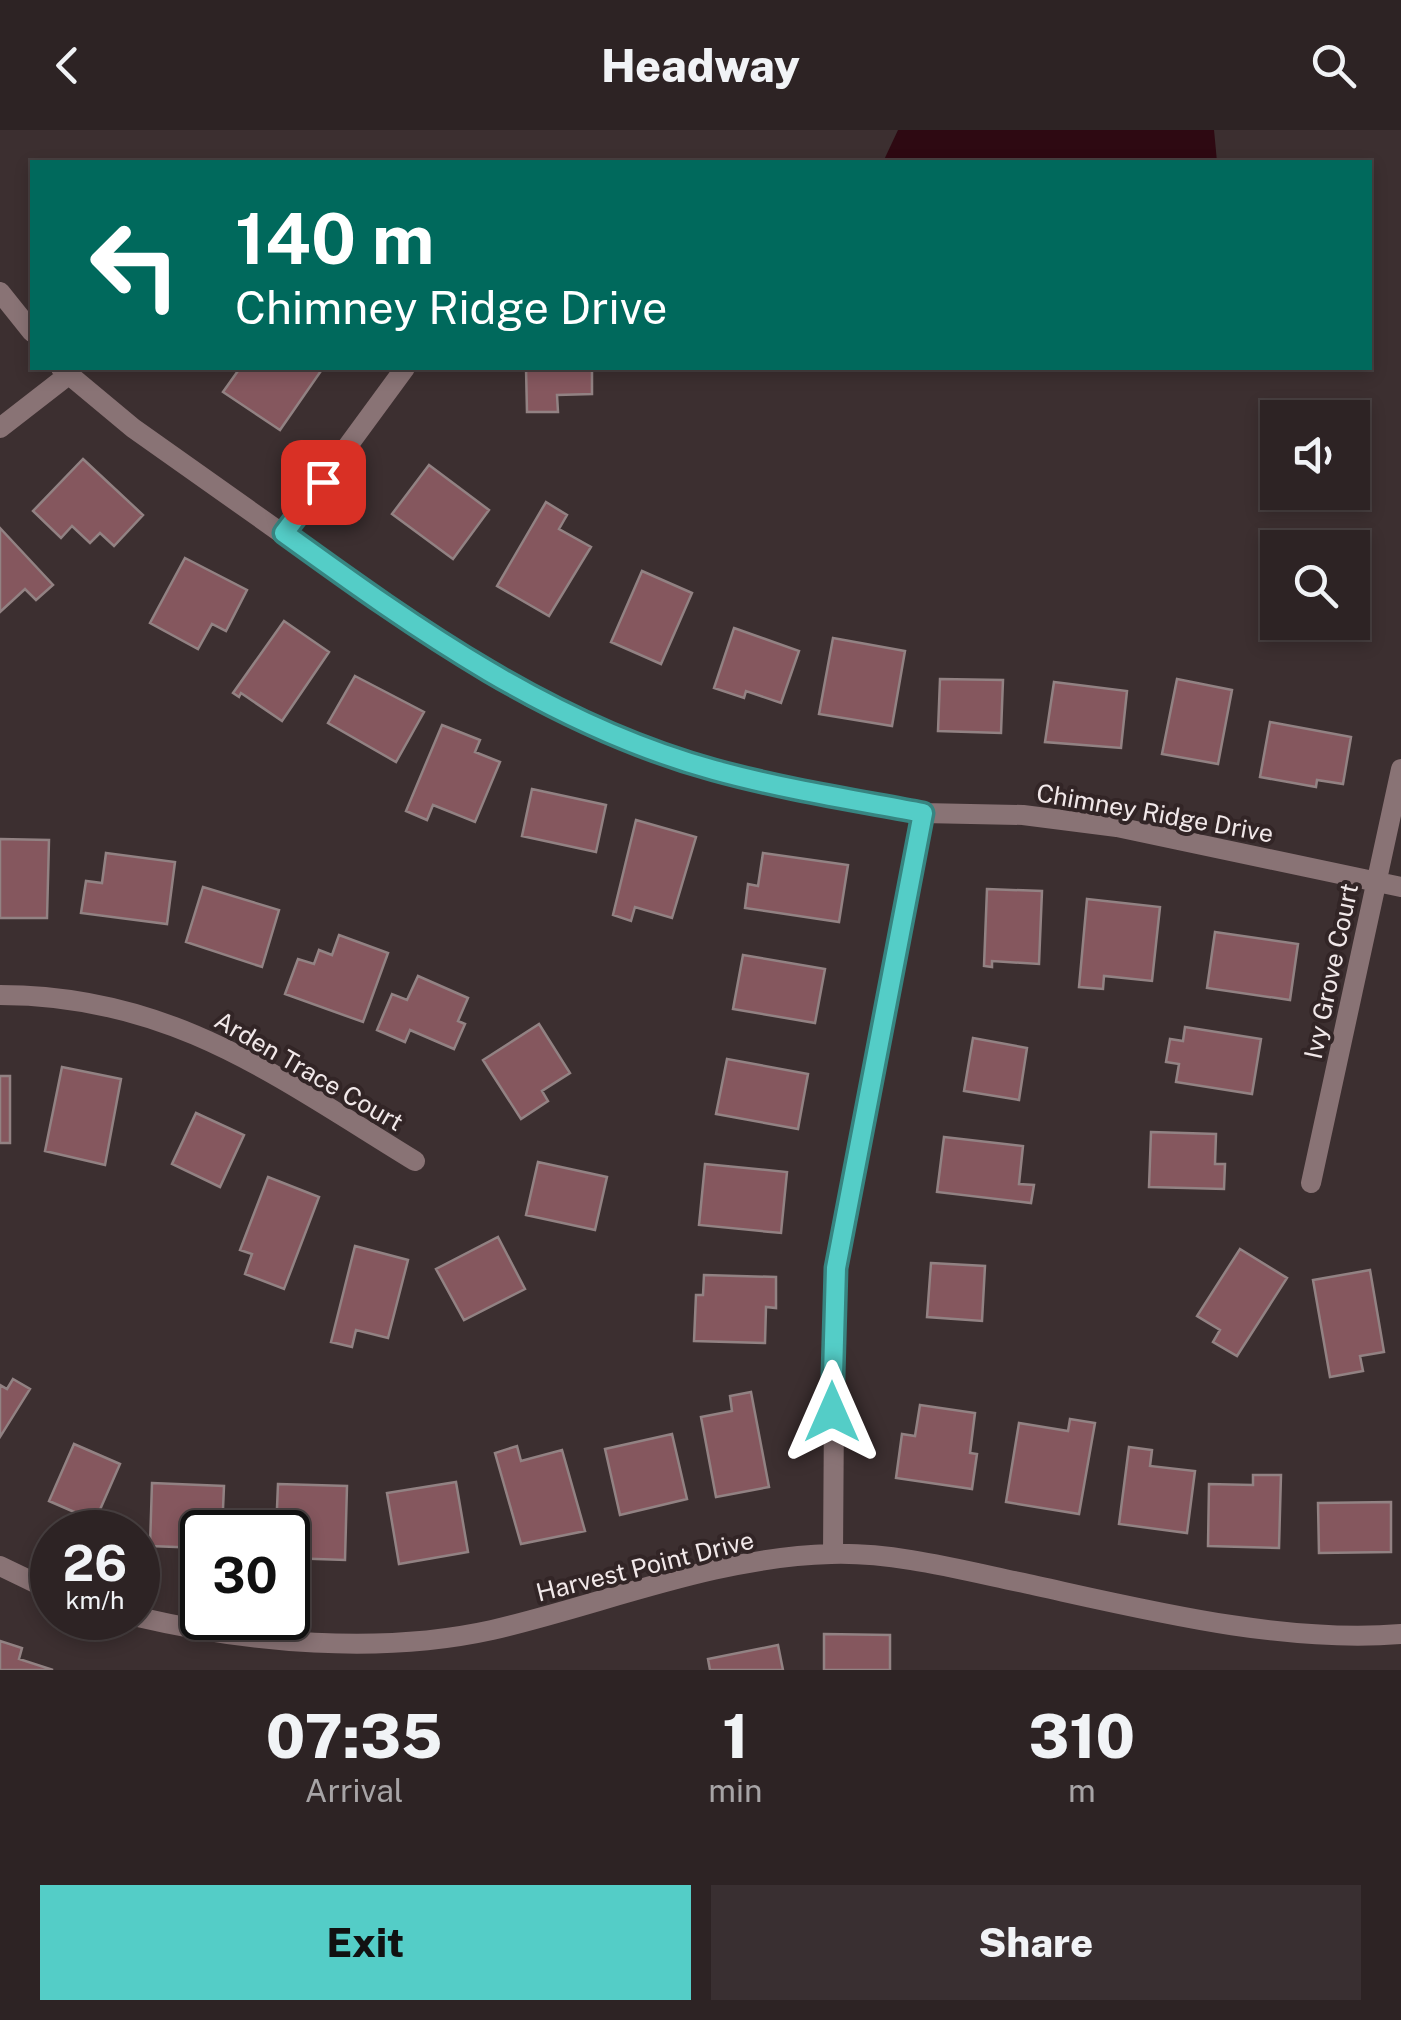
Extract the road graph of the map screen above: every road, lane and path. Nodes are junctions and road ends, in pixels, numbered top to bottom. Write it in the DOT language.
graph roads {
  1 [pos="0,292"];
  2 [pos="30,330"];
  3 [pos="404,370"];
  4 [pos="64,372"];
  5 [pos="0,428"];
  6 [pos="284,533"];
  7 [pos="1401,768"];
  8 [pos="923,813"];
  9 [pos="1376,881"];
  10 [pos="1401,886"];
  11 [pos="0,995"];
  12 [pos="415,1161"];
  13 [pos="1311,1183"];
  14 [pos="833,1554"];
  15 [pos="0,1566"];
  16 [pos="30,1580"];
  17 [pos="160,1621"];
  18 [pos="1401,1634"];
  1 -- 2 [label="street"];
  3 -- 6 [label="street"];
  4 -- 5 [label="street"];
  4 -- 6 [label="street, Chimney Ridge Drive"];
  6 -- 8 [label="street, Chimney Ridge Drive"];
  7 -- 9 [label="street, Ivy Grove Court"];
  8 -- 9 [label="street, Chimney Ridge Drive"];
  8 -- 14 [label="street"];
  9 -- 10 [label="street, Chimney Ridge Drive"];
  9 -- 13 [label="street, Ivy Grove Court"];
  11 -- 12 [label="street, Arden Trace Court"];
  14 -- 17 [label="street, Harvest Point Drive"];
  14 -- 18 [label="street, Harvest Point Drive"];
  15 -- 16 [label="street"];
}
